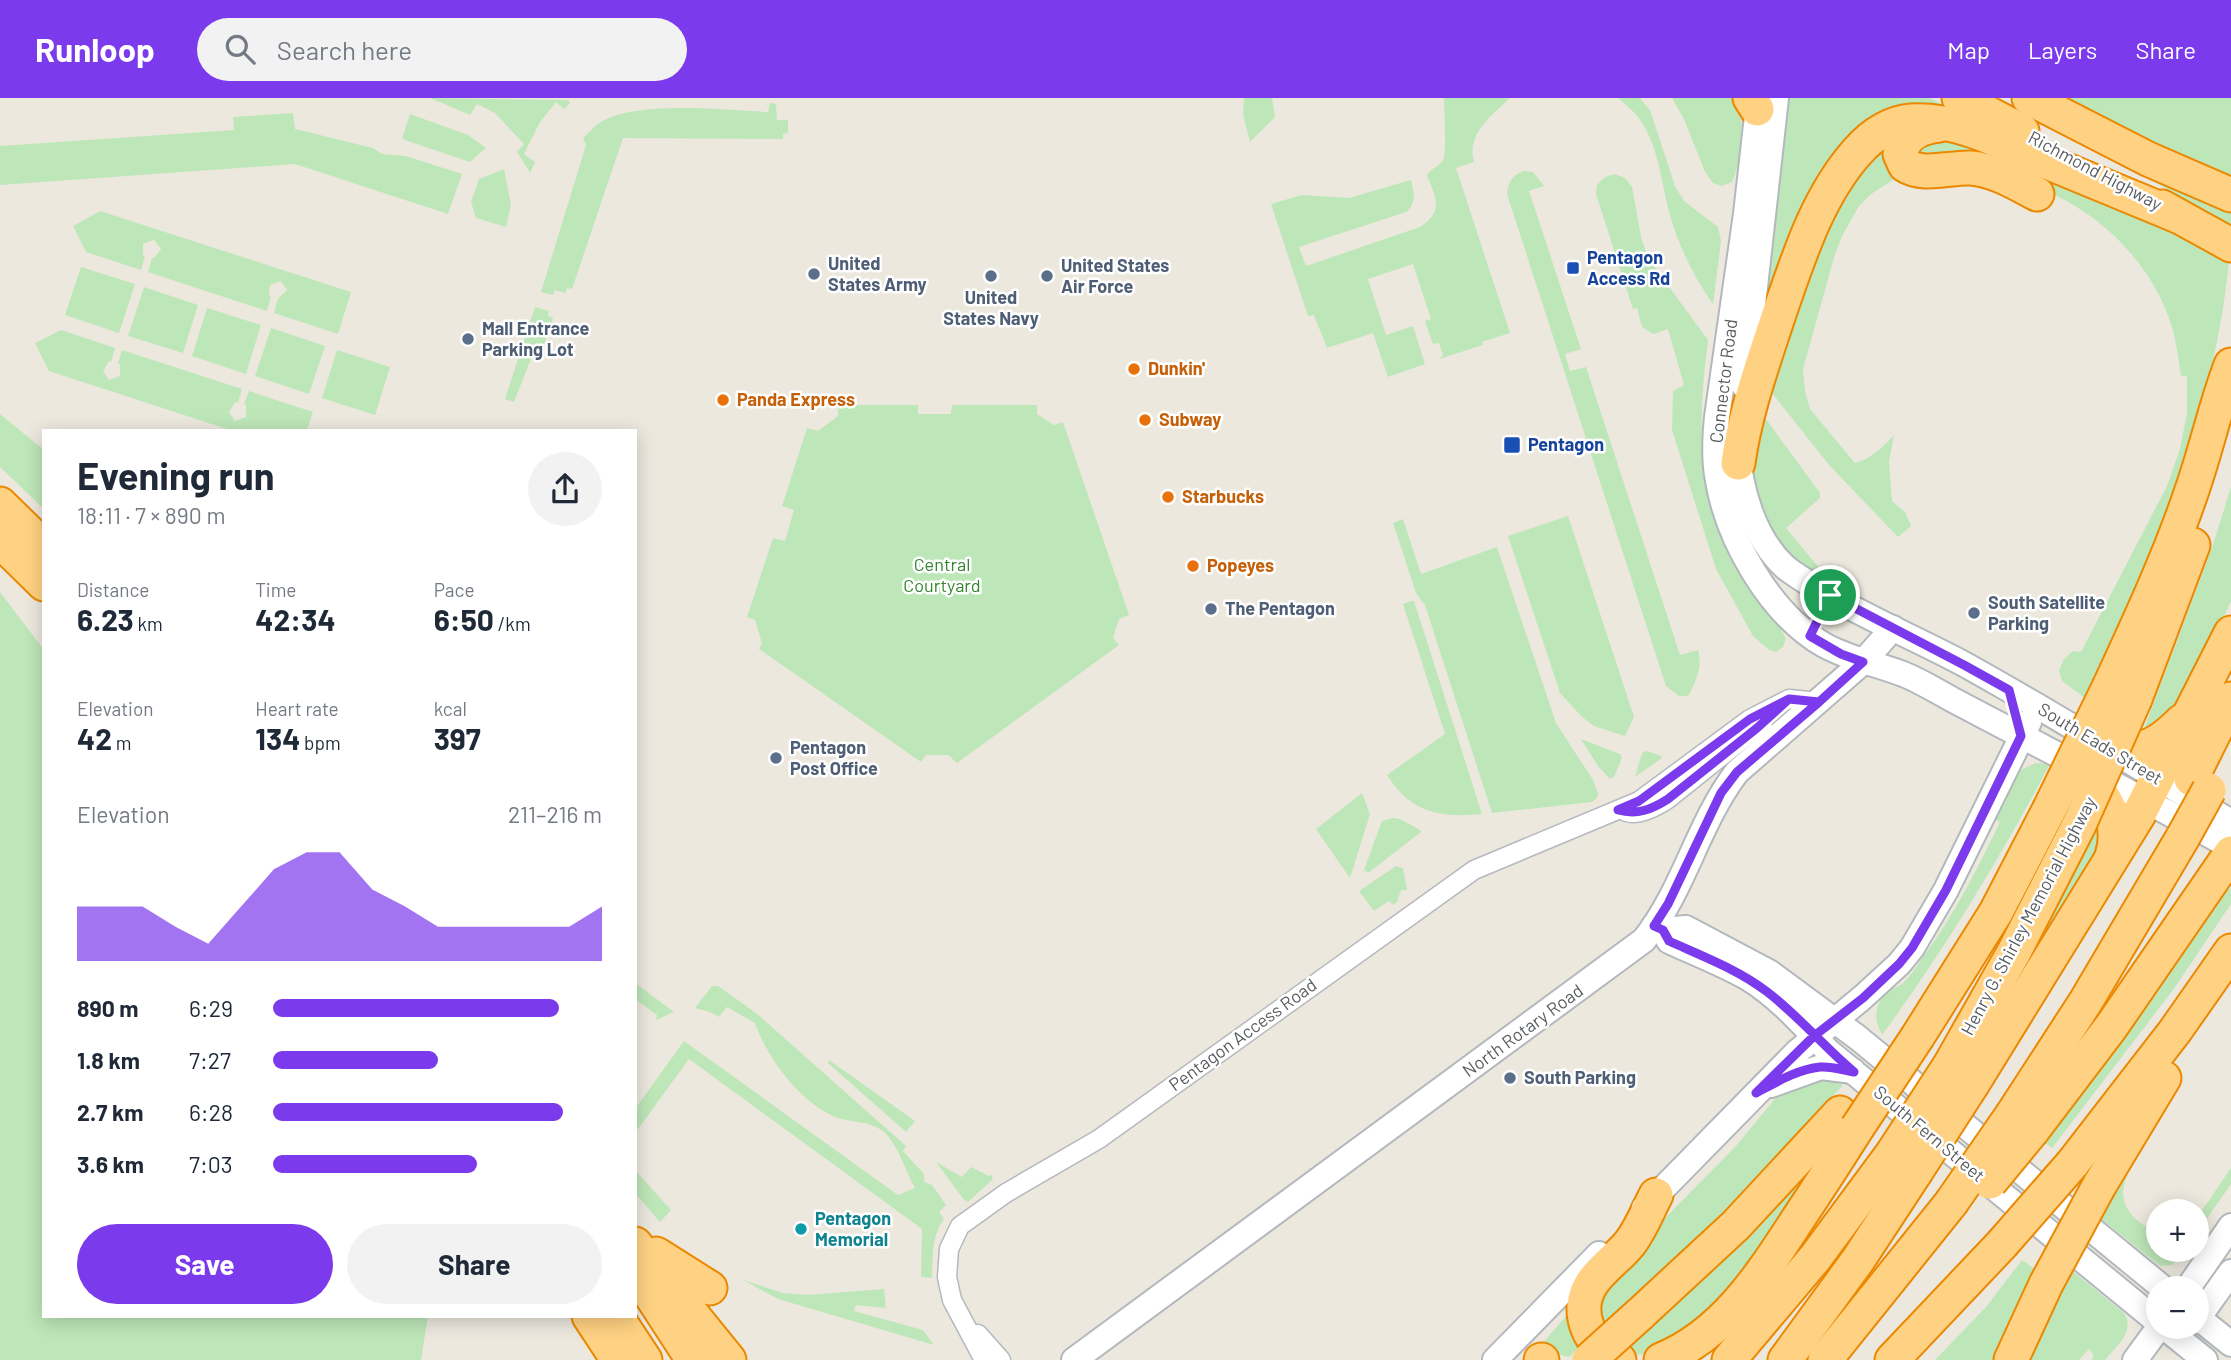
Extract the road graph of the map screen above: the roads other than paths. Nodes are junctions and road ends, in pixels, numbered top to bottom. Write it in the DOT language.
graph roads {
  1 [pos="2029,98"];
  2 [pos="1761,101"];
  3 [pos="1952,111"];
  4 [pos="2037,194"];
  5 [pos="2231,195"];
  6 [pos="2231,245"];
  7 [pos="2231,365"];
  8 [pos="2231,419"];
  9 [pos="1734,436"];
  10 [pos="0,504"];
  11 [pos="0,541"];
  12 [pos="42,545"];
  13 [pos="0,564"];
  14 [pos="42,582"];
  15 [pos="42,595"];
  16 [pos="1830,595"];
  17 [pos="1893,628"];
  18 [pos="2231,633"];
  19 [pos="1810,636"];
  20 [pos="1863,662"];
  21 [pos="2009,690"];
  22 [pos="2123,692"];
  23 [pos="2231,699"];
  24 [pos="1819,702"];
  25 [pos="2037,706"];
  26 [pos="2192,712"];
  27 [pos="2021,736"];
  28 [pos="2110,749"];
  29 [pos="2231,749"];
  30 [pos="2084,770"];
  31 [pos="2200,784"];
  32 [pos="2162,810"];
  33 [pos="2231,822"];
  34 [pos="2231,847"];
  35 [pos="2231,853"];
  36 [pos="2109,865"];
  37 [pos="1658,928"];
  38 [pos="2231,930"];
  39 [pos="2231,951"];
  40 [pos="2231,970"];
  41 [pos="2199,997"];
  42 [pos="1835,1021"];
  43 [pos="1814,1036"];
  44 [pos="1854,1072"];
  45 [pos="1756,1093"];
  46 [pos="1992,1099"];
  47 [pos="1849,1120"];
  48 [pos="1931,1186"];
  49 [pos="1656,1195"];
  50 [pos="2231,1226"];
  51 [pos="637,1238"];
  52 [pos="637,1246"];
  53 [pos="2231,1272"];
  54 [pos="637,1274"];
  55 [pos="2149,1276"];
  56 [pos="2196,1276"];
  57 [pos="710,1288"];
  58 [pos="2209,1296"];
  59 [pos="2146,1303"];
  60 [pos="637,1310"];
  61 [pos="590,1318"];
  62 [pos="617,1318"];
  63 [pos="963,1319"];
  64 [pos="2209,1338"];
  65 [pos="2165,1339"];
  66 [pos="2187,1339"];
  67 [pos="2231,1344"];
  68 [pos="618,1360"];
  69 [pos="645,1360"];
  70 [pos="670,1360"];
  71 [pos="693,1360"];
  72 [pos="729,1360"];
  73 [pos="984,1360"];
  74 [pos="1001,1360"];
  75 [pos="1074,1360"];
  76 [pos="1495,1360"];
  77 [pos="1589,1360"];
  78 [pos="1619,1360"];
  79 [pos="1661,1360"];
  80 [pos="1729,1360"];
  81 [pos="1785,1360"];
  82 [pos="1792,1360"];
  83 [pos="1825,1360"];
  84 [pos="1839,1360"];
  85 [pos="1892,1360"];
  86 [pos="2011,1360"];
  87 [pos="2135,1360"];
  88 [pos="2205,1360"];
  1 -- 5 [label="highway, Richmond Highway"];
  2 -- 9 [label="street, Connector Road"];
  2 -- 9 [label="street, Connector Road"];
  3 -- 4 [label="highway"];
  3 -- 6 [label="highway, Richmond Highway"];
  3 -- 9 [label="highway, Richmond Highway"];
  7 -- 22 [label="highway"];
  8 -- 22 [label="highway, Henry G. Shirley Memorial Highway"];
  9 -- 16 [label="street, Connector Road"];
  9 -- 19 [label="street, Connector Road"];
  10 -- 12 [label="highway"];
  11 -- 14 [label="highway"];
  13 -- 15 [label="highway"];
  16 -- 17 [label="street, Connector Road"];
  16 -- 19 [label="street"];
  17 -- 20 [label="street, North Rotary Road"];
  17 -- 21 [label="street, South Eads Street"];
  18 -- 26 [label="highway"];
  19 -- 20 [label="street, Connector Road"];
  20 -- 24 [label="street, North Rotary Road"];
  20 -- 27 [label="street, South Eads Street"];
  21 -- 25 [label="street, South Eads Street"];
  21 -- 27 [label="street"];
  22 -- 46 [label="highway, Henry G. Shirley Memorial Highway, bridge"];
  22 -- 47 [label="highway, bridge"];
  23 -- 31 [label="highway"];
  24 -- 37 [label="street, North Rotary Road"];
  24 -- 63 [label="street, Pentagon Access Road"];
  25 -- 27 [label="street"];
  25 -- 28 [label="street, South Eads Street"];
  26 -- 28 [label="highway"];
  26 -- 32 [label="highway"];
  27 -- 30 [label="street, South Eads Street"];
  27 -- 42 [label="street"];
  28 -- 32 [label="street, South Eads Street"];
  29 -- 31 [label="highway"];
  30 -- 32 [label="street, South Eads Street"];
  30 -- 36 [label="highway"];
  31 -- 32 [label="highway, bridge"];
  32 -- 33 [label="street, South Eads Street"];
  32 -- 34 [label="street, South Eads Street"];
  32 -- 36 [label="highway"];
  32 -- 46 [label="highway"];
  35 -- 46 [label="highway"];
  36 -- 46 [label="highway"];
  37 -- 42 [label="street, South Fern Street"];
  37 -- 43 [label="street, South Fern Street"];
  37 -- 75 [label="street, North Rotary Road"];
  38 -- 41 [label="highway"];
  39 -- 41 [label="highway"];
  40 -- 86 [label="highway, bridge"];
  41 -- 85 [label="highway, bridge"];
  42 -- 43 [label="street"];
  42 -- 55 [label="street, South Fern Street"];
  43 -- 44 [label="street, South Fern Street"];
  43 -- 45 [label="street"];
  44 -- 45 [label="street"];
  44 -- 59 [label="street, South Fern Street"];
  45 -- 49 [label="street"];
  46 -- 48 [label="highway, bridge"];
  46 -- 48 [label="highway, bridge"];
  47 -- 77 [label="highway, bridge"];
  47 -- 79 [label="highway"];
  48 -- 80 [label="highway"];
  48 -- 81 [label="highway"];
  48 -- 82 [label="highway"];
  48 -- 83 [label="highway"];
  48 -- 84 [label="highway"];
  49 -- 76 [label="street"];
  49 -- 78 [label="highway"];
  50 -- 56 [label="street"];
  51 -- 57 [label="highway"];
  52 -- 72 [label="highway"];
  53 -- 58 [label="street"];
  54 -- 71 [label="highway"];
  60 -- 70 [label="highway"];
  61 -- 68 [label="highway"];
  62 -- 69 [label="highway"];
  63 -- 73 [label="street, Pentagon Access Road"];
  63 -- 74 [label="street, Pentagon Access Road"];
  64 -- 67 [label="street, South Fern Street"];
  65 -- 87 [label="street"];
  66 -- 88 [label="street, South Fern Street"];
}
